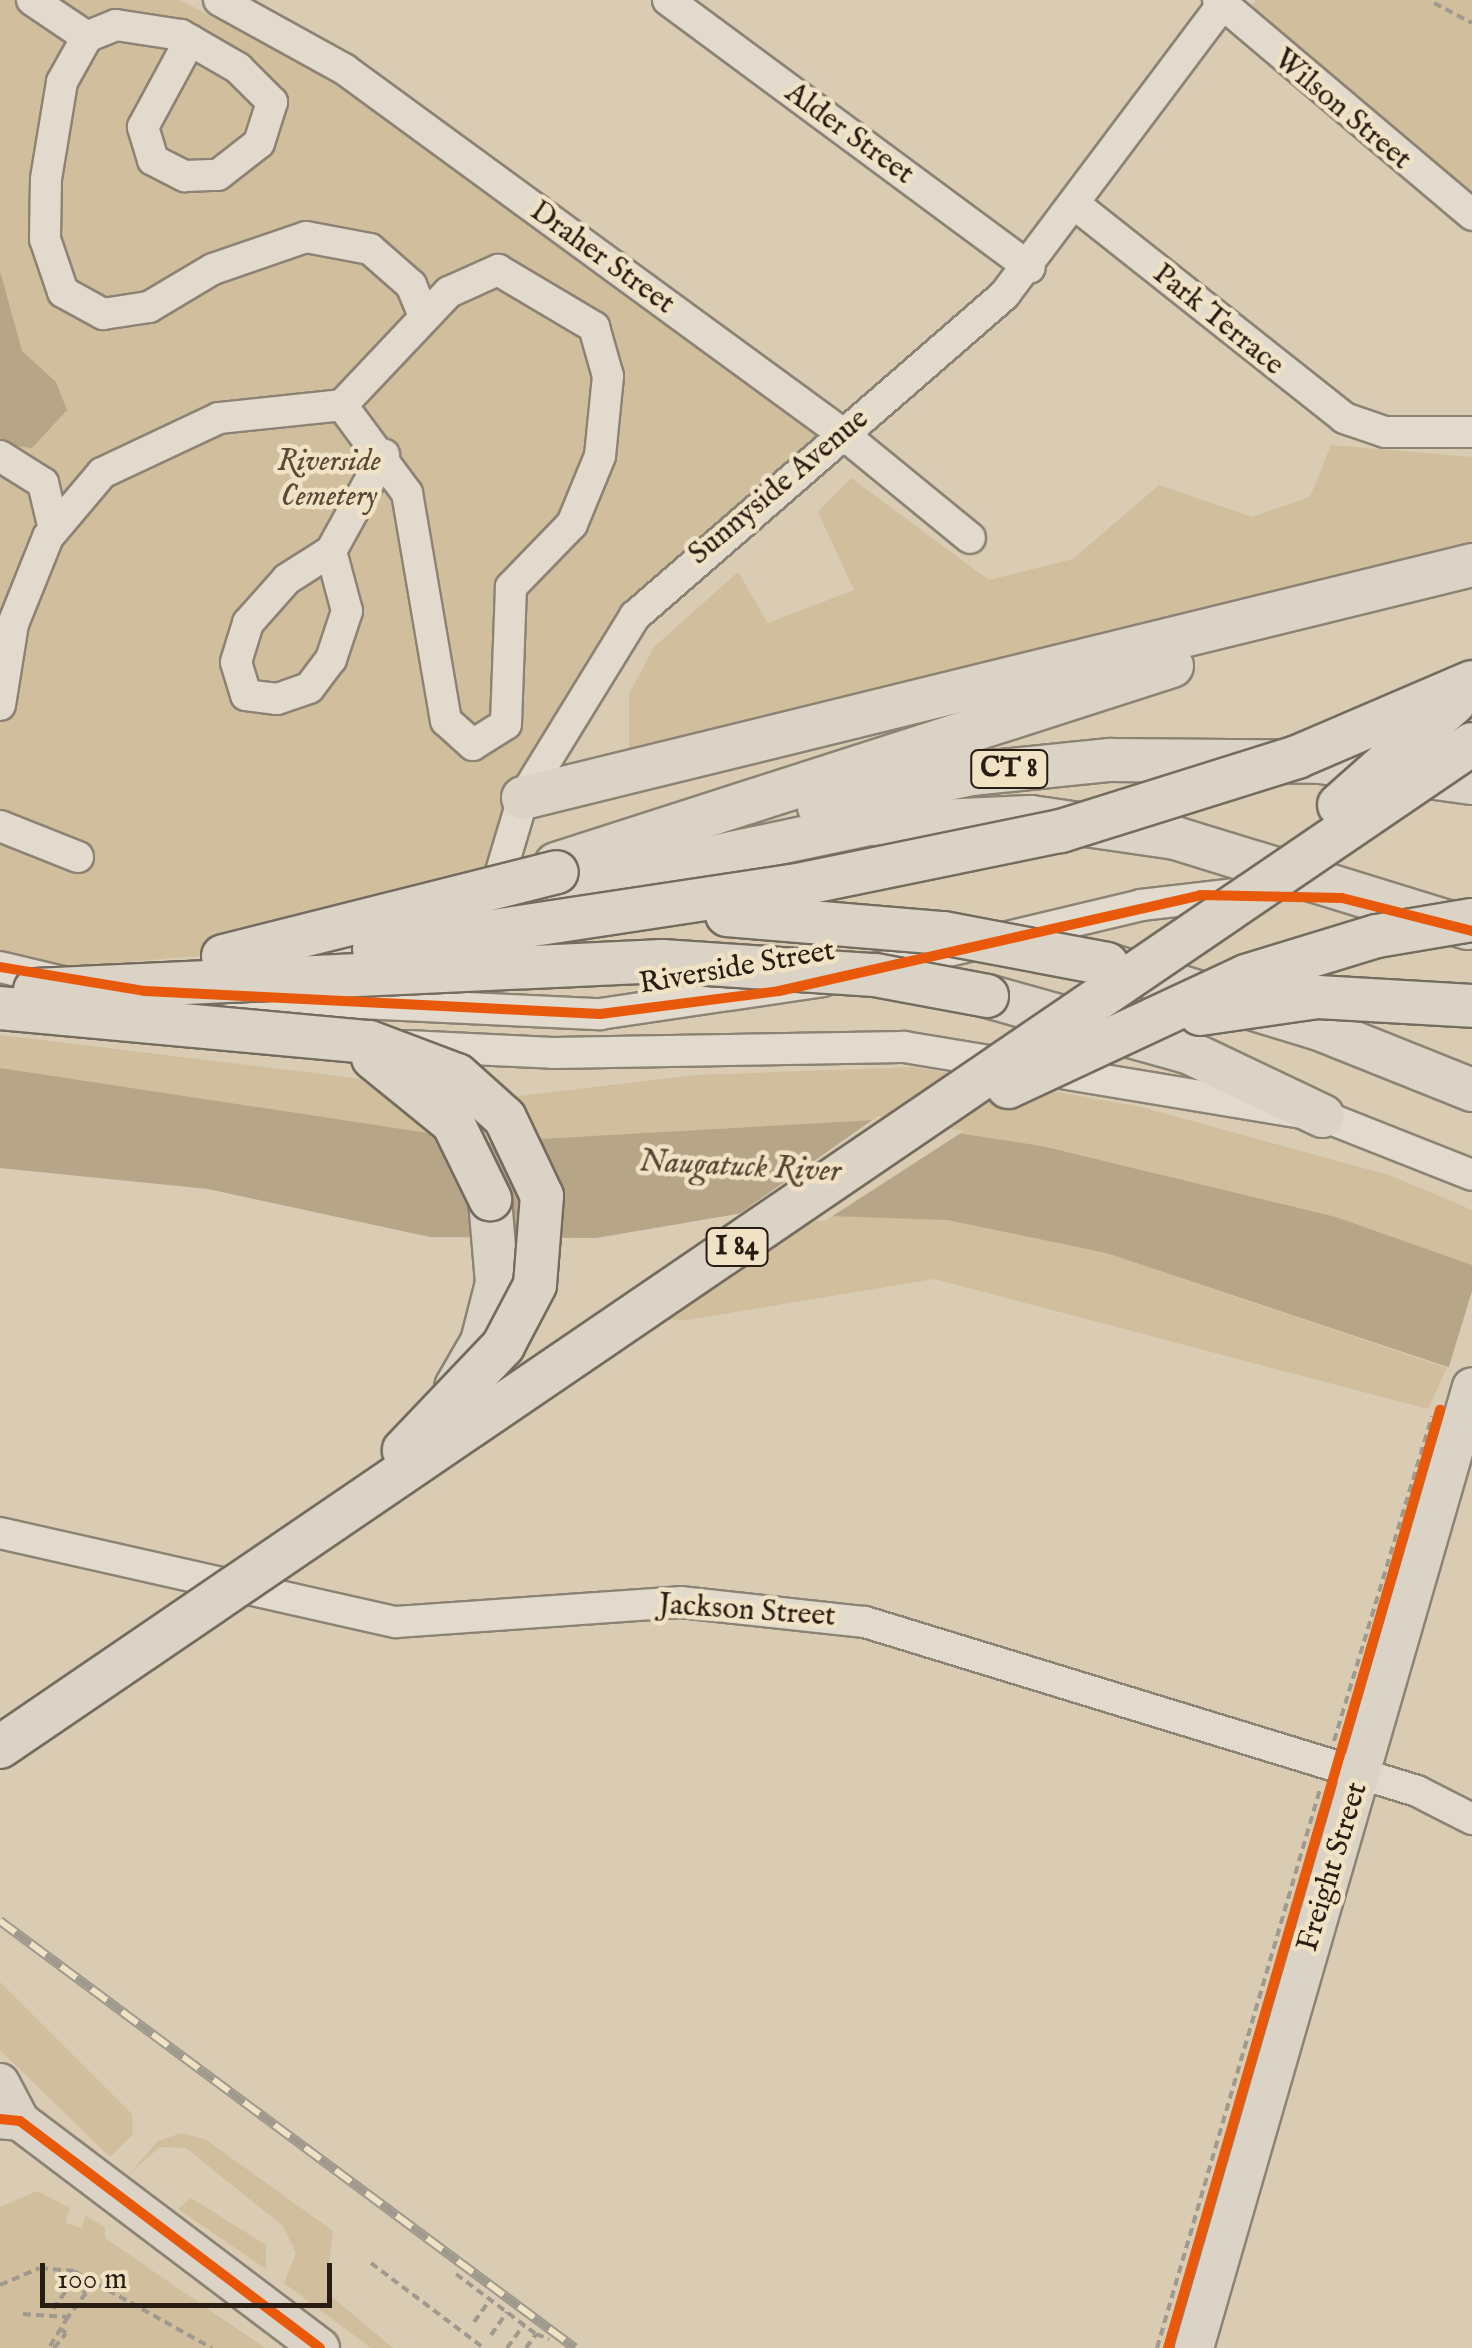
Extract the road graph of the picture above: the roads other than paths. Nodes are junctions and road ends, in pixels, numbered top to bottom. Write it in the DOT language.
graph roads {
  1 [pos="32,0"];
  2 [pos="219,0"];
  3 [pos="668,0"];
  4 [pos="1222,1"];
  5 [pos="56,24"];
  6 [pos="87,37"];
  7 [pos="190,40"];
  8 [pos="70,67"];
  9 [pos="1076,206"];
  10 [pos="1472,215"];
  11 [pos="1030,268"];
  12 [pos="411,284"];
  13 [pos="449,292"];
  14 [pos="424,316"];
  15 [pos="342,405"];
  16 [pos="1472,432"];
  17 [pos="843,434"];
  18 [pos="384,455"];
  19 [pos="0,456"];
  20 [pos="43,484"];
  21 [pos="92,485"];
  22 [pos="54,529"];
  23 [pos="970,538"];
  24 [pos="331,551"];
  25 [pos="1472,567"];
  26 [pos="1472,684"];
  27 [pos="0,705"];
  28 [pos="1472,724"];
  29 [pos="1472,744"];
  30 [pos="1472,783"];
  31 [pos="523,798"];
  32 [pos="0,826"];
  33 [pos="78,857"];
  34 [pos="1290,861"];
  35 [pos="556,875"];
  36 [pos="642,911"];
  37 [pos="1472,920"];
  38 [pos="1472,930"];
  39 [pos="0,967"];
  40 [pos="183,977"];
  41 [pos="0,980"];
  42 [pos="0,992"];
  43 [pos="1472,1006"];
  44 [pos="0,1008"];
  45 [pos="489,1014"];
  46 [pos="0,1019"];
  47 [pos="488,1050"];
  48 [pos="1472,1090"];
  49 [pos="1324,1116"];
  50 [pos="1472,1175"];
  51 [pos="650,1306"];
  52 [pos="1458,1405"];
  53 [pos="334,1520"];
  54 [pos="0,1532"];
  55 [pos="0,1746"];
  56 [pos="1342,1768"];
  57 [pos="1472,1819"];
  58 [pos="0,2083"];
  59 [pos="10,2120"];
  60 [pos="320,2348"];
  61 [pos="1194,2348"];
  1 -- 5 [label="street"];
  2 -- 17 [label="street, Draher Street"];
  3 -- 11 [label="street, Alder Street"];
  4 -- 9 [label="street, Sunnyside Avenue"];
  4 -- 10 [label="street, Wilson Street"];
  5 -- 6 [label="street"];
  5 -- 8 [label="street"];
  6 -- 7 [label="street"];
  6 -- 8 [label="street"];
  7 -- 7 [label="street"];
  8 -- 12 [label="street"];
  9 -- 11 [label="street, Sunnyside Avenue"];
  9 -- 16 [label="street, Park Terrace"];
  11 -- 17 [label="street, Sunnyside Avenue"];
  12 -- 13 [label="street"];
  12 -- 14 [label="street"];
  13 -- 14 [label="street"];
  13 -- 18 [label="street"];
  14 -- 15 [label="street"];
  15 -- 18 [label="street"];
  15 -- 21 [label="street"];
  17 -- 23 [label="street, Draher Street"];
  17 -- 31 [label="street, Sunnyside Avenue"];
  18 -- 24 [label="street"];
  19 -- 20 [label="street"];
  20 -- 21 [label="street"];
  20 -- 22 [label="street"];
  21 -- 22 [label="street"];
  22 -- 27 [label="street"];
  24 -- 24 [label="street"];
  25 -- 31 [label="highway"];
  25 -- 35 [label="highway"];
  26 -- 34 [label="highway, bridge"];
  26 -- 36 [label="highway, bridge"];
  28 -- 34 [label="highway, I 84, bridge"];
  29 -- 51 [label="highway, I 84, bridge"];
  30 -- 35 [label="highway, CT 8"];
  31 -- 45 [label="street, Sunnyside Avenue"];
  32 -- 33 [label="street"];
  34 -- 51 [label="highway, I 84, bridge"];
  35 -- 38 [label="highway"];
  35 -- 41 [label="highway, CT 8, bridge"];
  36 -- 40 [label="highway, bridge"];
  36 -- 48 [label="highway, bridge"];
  37 -- 51 [label="highway, bridge"];
  38 -- 45 [label="street, Riverside Street"];
  39 -- 45 [label="street, Riverside Street"];
  40 -- 42 [label="highway, bridge"];
  40 -- 49 [label="highway, bridge"];
  43 -- 51 [label="highway, bridge"];
  44 -- 53 [label="highway, bridge"];
  45 -- 47 [label="street, Sunnyside Avenue"];
  46 -- 47 [label="street"];
  46 -- 53 [label="highway, bridge"];
  47 -- 49 [label="street"];
  49 -- 50 [label="street"];
  51 -- 53 [label="highway, I 84, bridge"];
  52 -- 56 [label="main road, Freight Street"];
  53 -- 55 [label="highway, I 84, bridge"];
  54 -- 56 [label="street, Jackson Street"];
  56 -- 57 [label="street, Jackson Street"];
  56 -- 61 [label="main road, Freight Street"];
  58 -- 59 [label="main road"];
  59 -- 60 [label="main road"];
}
